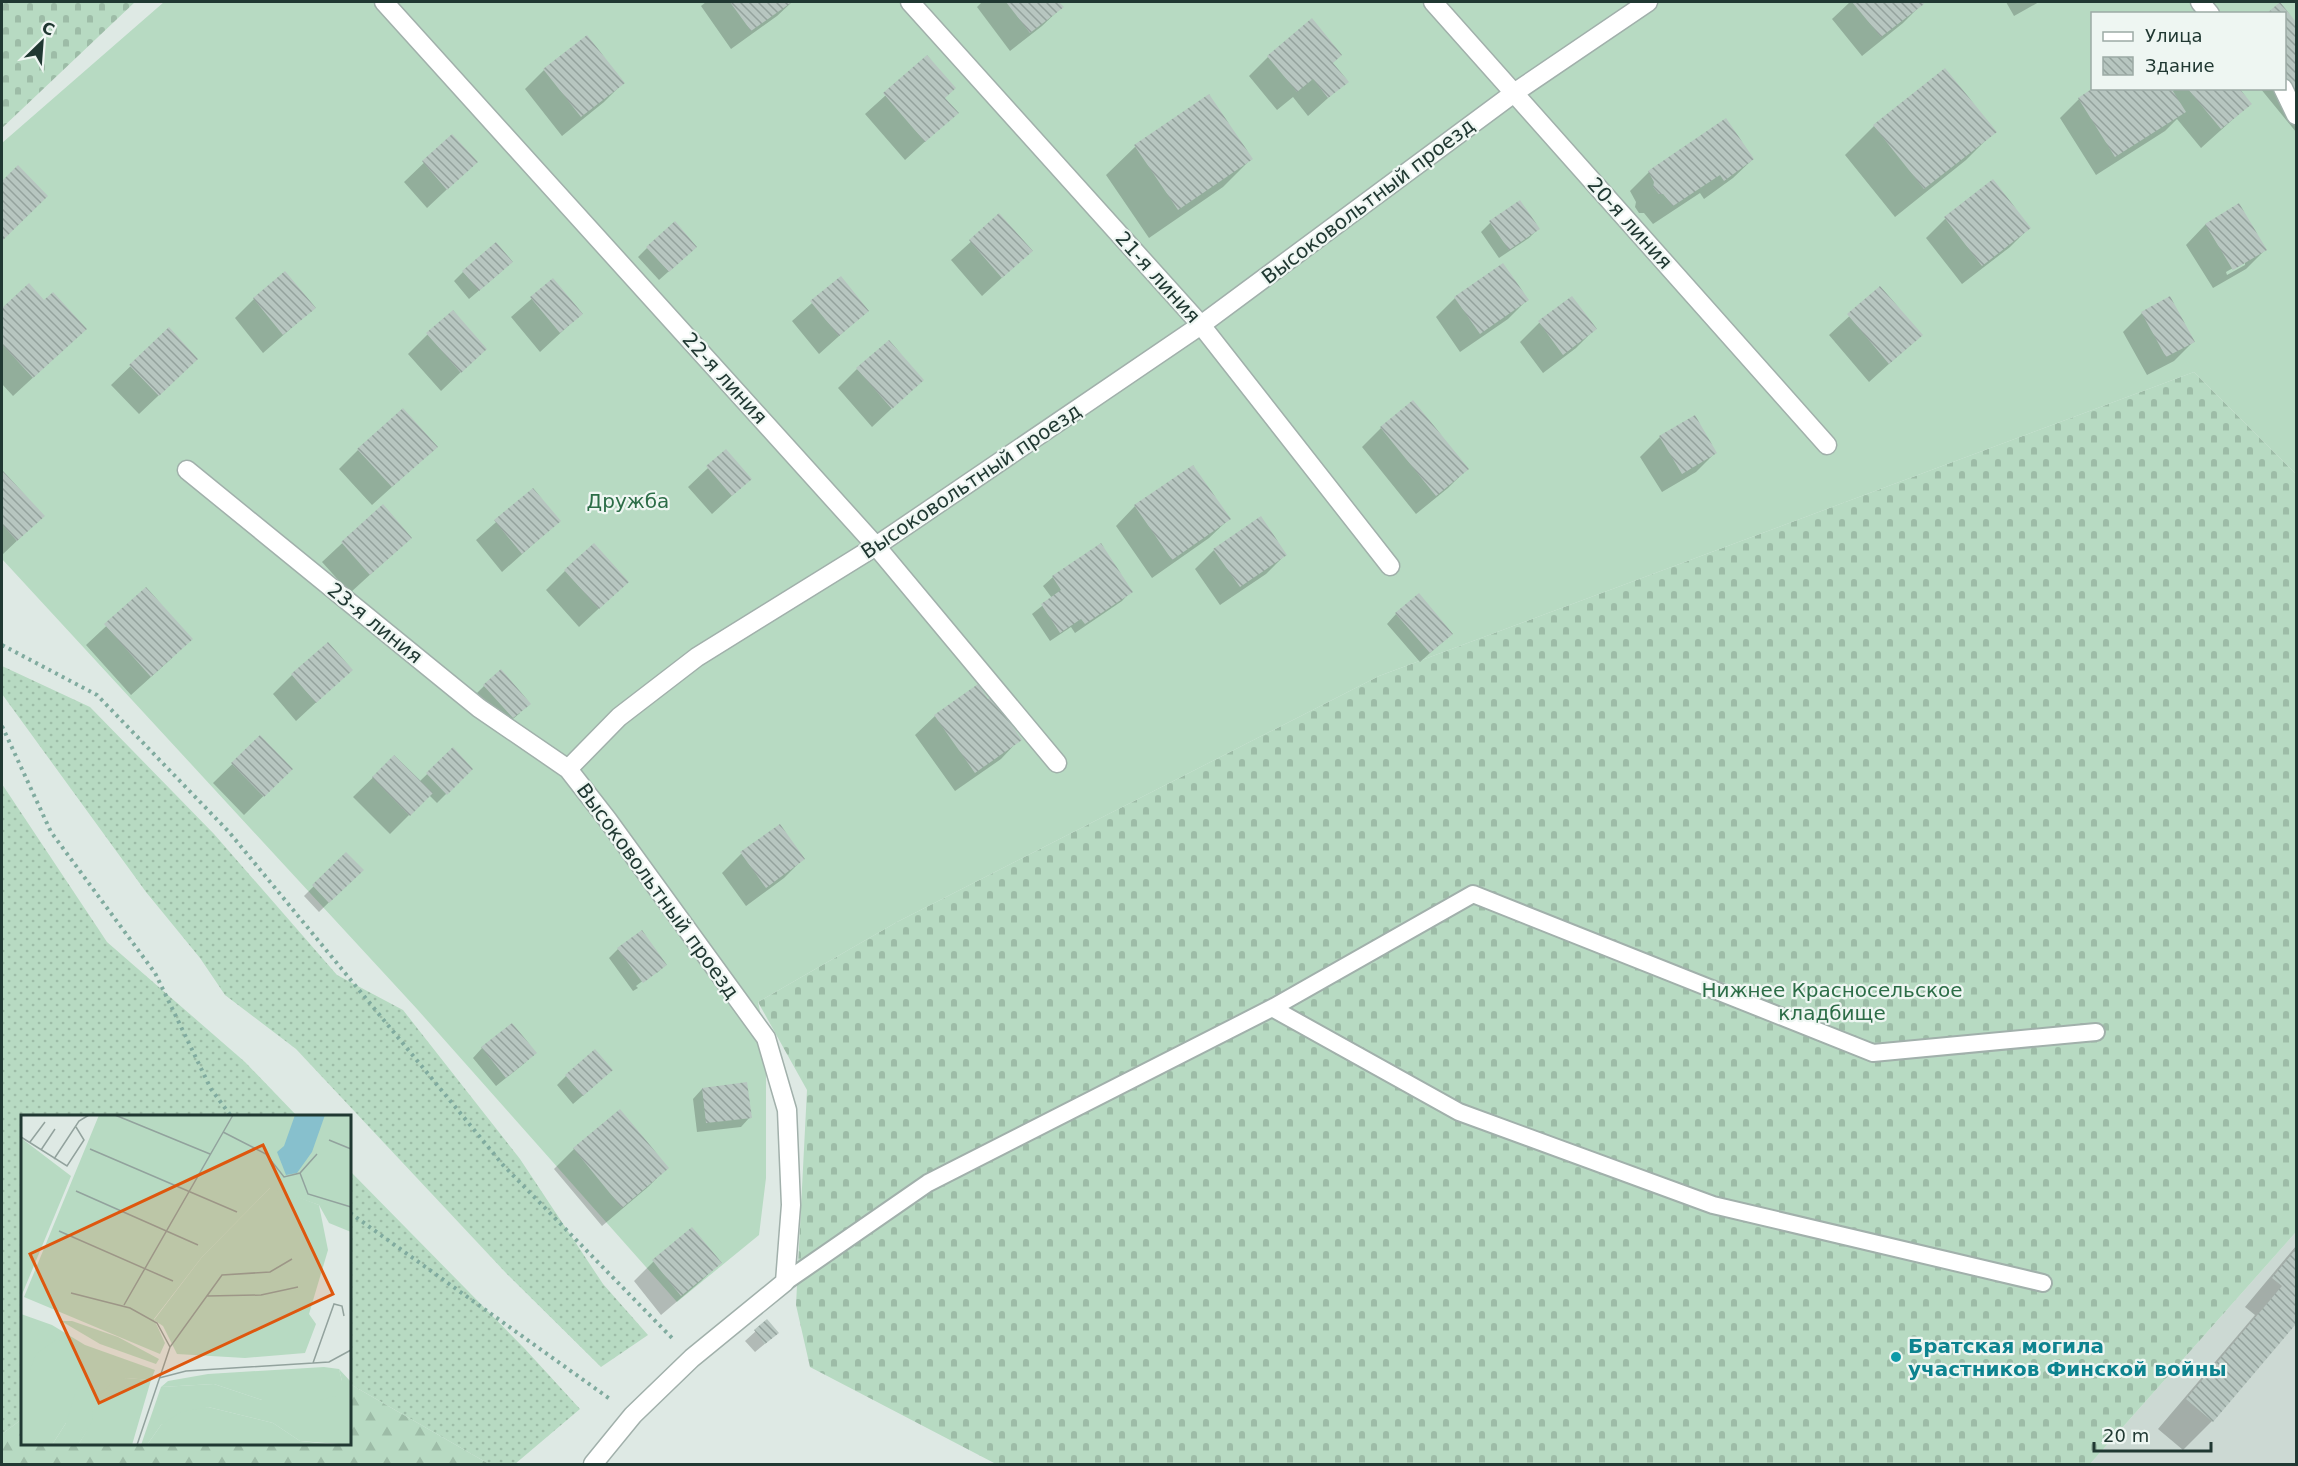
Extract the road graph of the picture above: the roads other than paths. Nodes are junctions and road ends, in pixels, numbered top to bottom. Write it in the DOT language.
graph roads {
  1 [pos="384,2"];
  2 [pos="910,2"];
  3 [pos="1432,2"];
  4 [pos="1648,2"];
  5 [pos="2284,90"];
  6 [pos="1514,93"];
  7 [pos="2296,115"];
  8 [pos="1201,325"];
  9 [pos="1827,445"];
  10 [pos="187,470"];
  11 [pos="876,546"];
  12 [pos="1390,566"];
  13 [pos="1057,763"];
  14 [pos="568,769"];
  15 [pos="1272,1008"];
  16 [pos="2096,1032"];
  17 [pos="785,1282"];
  18 [pos="2043,1283"];
  19 [pos="593,1464"];
  1 -- 11 [label="street, 22-я линия"];
  2 -- 8 [label="street, 21-я линия"];
  3 -- 6 [label="street, 20-я линия"];
  4 -- 6 [label="street, Высоковольтный проезд"];
  5 -- 7 [label="street"];
  6 -- 8 [label="street, Высоковольтный проезд"];
  6 -- 9 [label="street, 20-я линия"];
  8 -- 11 [label="street, Высоковольтный проезд"];
  8 -- 12 [label="street, 21-я линия"];
  10 -- 14 [label="street, 23-я линия"];
  11 -- 13 [label="street, 22-я линия"];
  11 -- 14 [label="street, Высоковольтный проезд"];
  14 -- 17 [label="street, Высоковольтный проезд"];
  15 -- 16 [label="lane"];
  15 -- 17 [label="lane"];
  15 -- 18 [label="lane"];
  17 -- 19 [label="street"];
}
